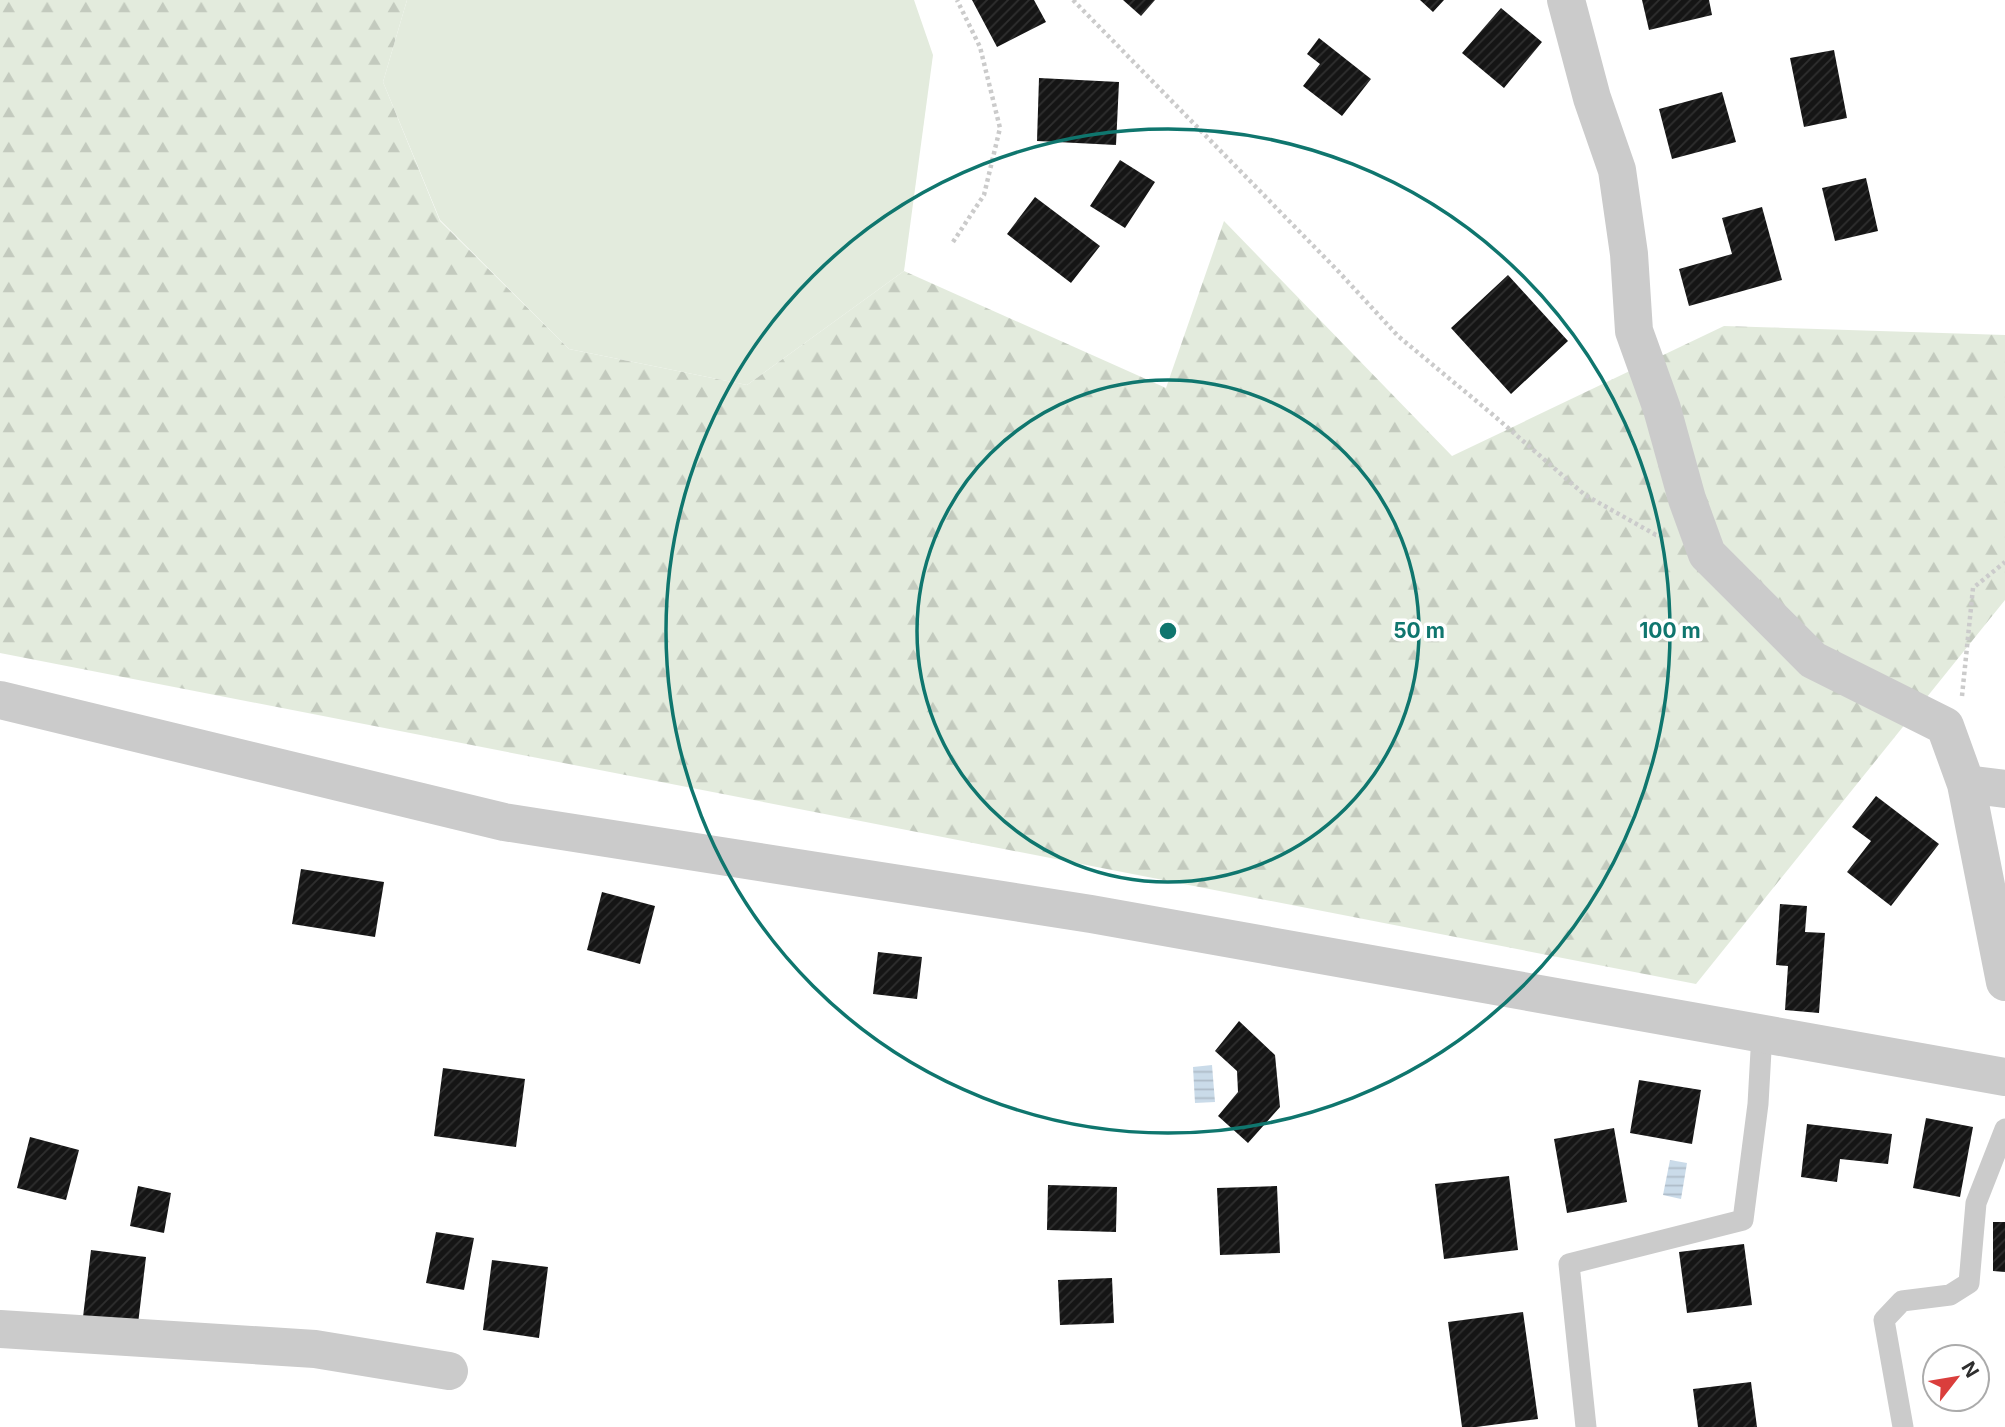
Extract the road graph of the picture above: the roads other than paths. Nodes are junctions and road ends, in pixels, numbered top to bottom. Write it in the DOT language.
graph roads {
  1 [pos="1566,0"];
  2 [pos="0,700"];
  3 [pos="1966,784"];
  4 [pos="2005,789"];
  5 [pos="2005,982"];
  6 [pos="1762,1034"];
  7 [pos="2005,1077"];
  8 [pos="2005,1129"];
  9 [pos="0,1329"];
  10 [pos="449,1371"];
  11 [pos="1586,1427"];
  12 [pos="1903,1427"];
  1 -- 3 [label="street"];
  2 -- 6 [label="street"];
  3 -- 4 [label="street"];
  3 -- 5 [label="street"];
  6 -- 7 [label="street"];
  6 -- 11 [label="lane"];
  8 -- 12 [label="lane"];
  9 -- 10 [label="street"];
}
